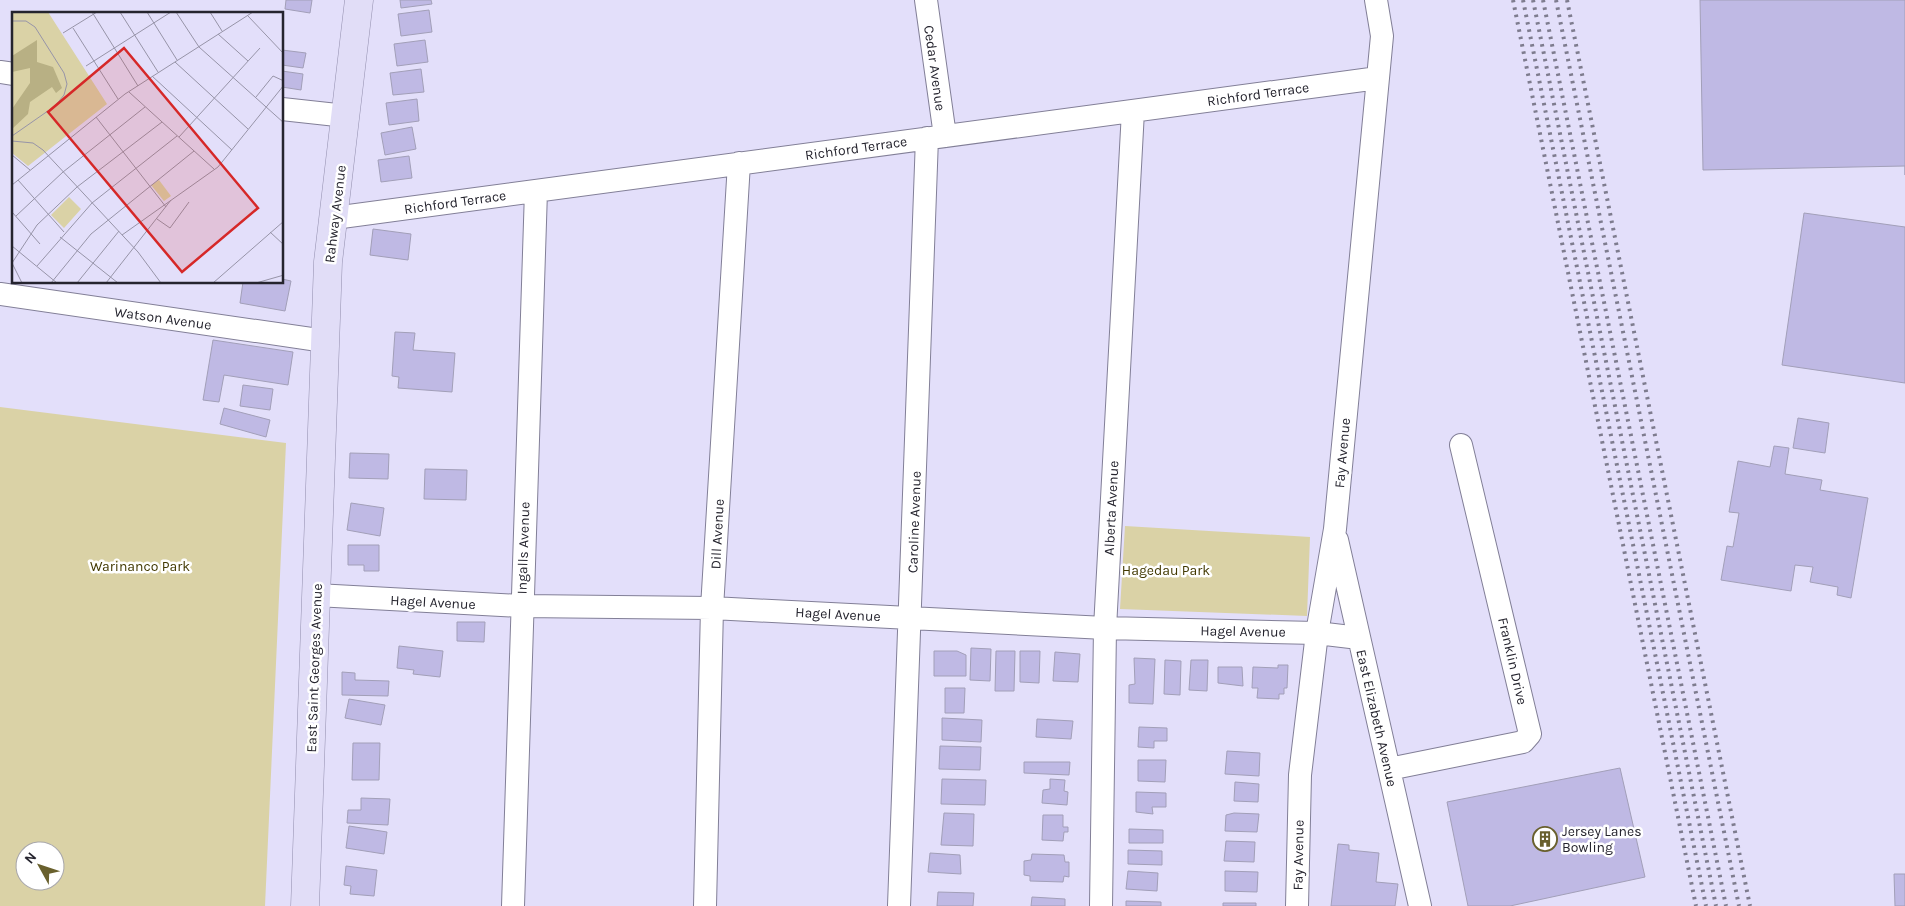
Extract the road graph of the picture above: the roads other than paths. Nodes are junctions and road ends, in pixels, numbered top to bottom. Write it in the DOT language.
graph roads {
  1 [pos="359,0"];
  2 [pos="926,0"];
  3 [pos="1376,0"];
  4 [pos="1378,78"];
  5 [pos="284,109"];
  6 [pos="1133,110"];
  7 [pos="346,116"];
  8 [pos="936,137"];
  9 [pos="740,163"];
  10 [pos="536,191"];
  11 [pos="334,218"];
  12 [pos="0,294"];
  13 [pos="326,341"];
  14 [pos="321,429"];
  15 [pos="1461,445"];
  16 [pos="1335,529"];
  17 [pos="316,595"];
  18 [pos="521,606"];
  19 [pos="712,608"];
  20 [pos="910,618"];
  21 [pos="1105,628"];
  22 [pos="1317,633"];
  23 [pos="1359,638"];
  24 [pos="1389,769"];
  25 [pos="305,906"];
  26 [pos="513,906"];
  27 [pos="704,906"];
  28 [pos="899,906"];
  29 [pos="1101,906"];
  30 [pos="1297,906"];
  31 [pos="1420,906"];
  1 -- 7 [label="main road, Rahway Avenue"];
  2 -- 8 [label="street, Cedar Avenue"];
  3 -- 4 [label="street, Fay Avenue"];
  4 -- 6 [label="street, Richford Terrace"];
  4 -- 16 [label="street, Fay Avenue"];
  5 -- 7 [label="street"];
  6 -- 8 [label="street, Richford Terrace"];
  6 -- 21 [label="street, Alberta Avenue"];
  7 -- 11 [label="main road, Rahway Avenue"];
  8 -- 9 [label="street, Richford Terrace"];
  8 -- 20 [label="street, Caroline Avenue"];
  9 -- 10 [label="street, Richford Terrace"];
  9 -- 19 [label="street, Dill Avenue"];
  10 -- 11 [label="street, Richford Terrace"];
  10 -- 18 [label="street, Ingalls Avenue"];
  11 -- 13 [label="main road, Rahway Avenue"];
  12 -- 13 [label="street, Watson Avenue"];
  13 -- 14 [label="main road, Rahway Avenue"];
  14 -- 17 [label="main road, East Saint Georges Avenue"];
  15 -- 24 [label="street, Franklin Drive"];
  16 -- 22 [label="street, Fay Avenue"];
  16 -- 23 [label="street, East Elizabeth Avenue"];
  17 -- 18 [label="street, Hagel Avenue"];
  17 -- 25 [label="main road, East Saint Georges Avenue"];
  18 -- 19 [label="street, Hagel Avenue"];
  18 -- 26 [label="street, Ingalls Avenue"];
  19 -- 20 [label="street, Hagel Avenue"];
  19 -- 27 [label="street, Dill Avenue"];
  20 -- 21 [label="street, Hagel Avenue"];
  20 -- 28 [label="street, Caroline Avenue"];
  21 -- 22 [label="street, Hagel Avenue"];
  21 -- 29 [label="street, Alberta Avenue"];
  22 -- 23 [label="street, Hagel Avenue"];
  22 -- 30 [label="street, Fay Avenue"];
  23 -- 24 [label="street, East Elizabeth Avenue"];
  24 -- 31 [label="street, East Elizabeth Avenue"];
}
